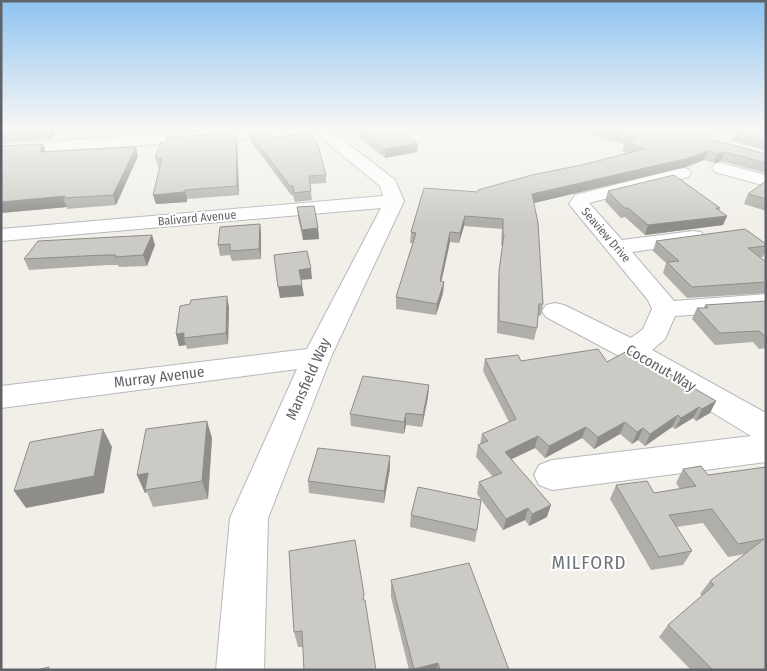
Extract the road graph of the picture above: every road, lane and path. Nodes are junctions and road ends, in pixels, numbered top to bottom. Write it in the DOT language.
graph roads {
  1 [pos="359,160"];
  2 [pos="722,168"];
  3 [pos="682,173"];
  4 [pos="766,181"];
  5 [pos="394,201"];
  6 [pos="1,235"];
  7 [pos="711,235"];
  8 [pos="618,248"];
  9 [pos="766,302"];
  10 [pos="665,309"];
  11 [pos="555,311"];
  12 [pos="633,351"];
  13 [pos="316,357"];
  14 [pos="1,397"];
  15 [pos="766,429"];
  16 [pos="766,448"];
  17 [pos="552,475"];
  18 [pos="240,670"];
  1 -- 5 [label="street"];
  2 -- 4 [label="street"];
  3 -- 8 [label="street, Seaview Drive"];
  5 -- 6 [label="street, Balivard Avenue"];
  5 -- 13 [label="street, Mansfield Way"];
  7 -- 8 [label="street"];
  8 -- 10 [label="street, Seaview Drive"];
  9 -- 10 [label="street"];
  10 -- 12 [label="street"];
  11 -- 12 [label="street, Coconut Way"];
  12 -- 15 [label="street, Coconut Way"];
  13 -- 14 [label="street, Murray Avenue"];
  13 -- 18 [label="street, Mansfield Way"];
  16 -- 17 [label="street"];
}
